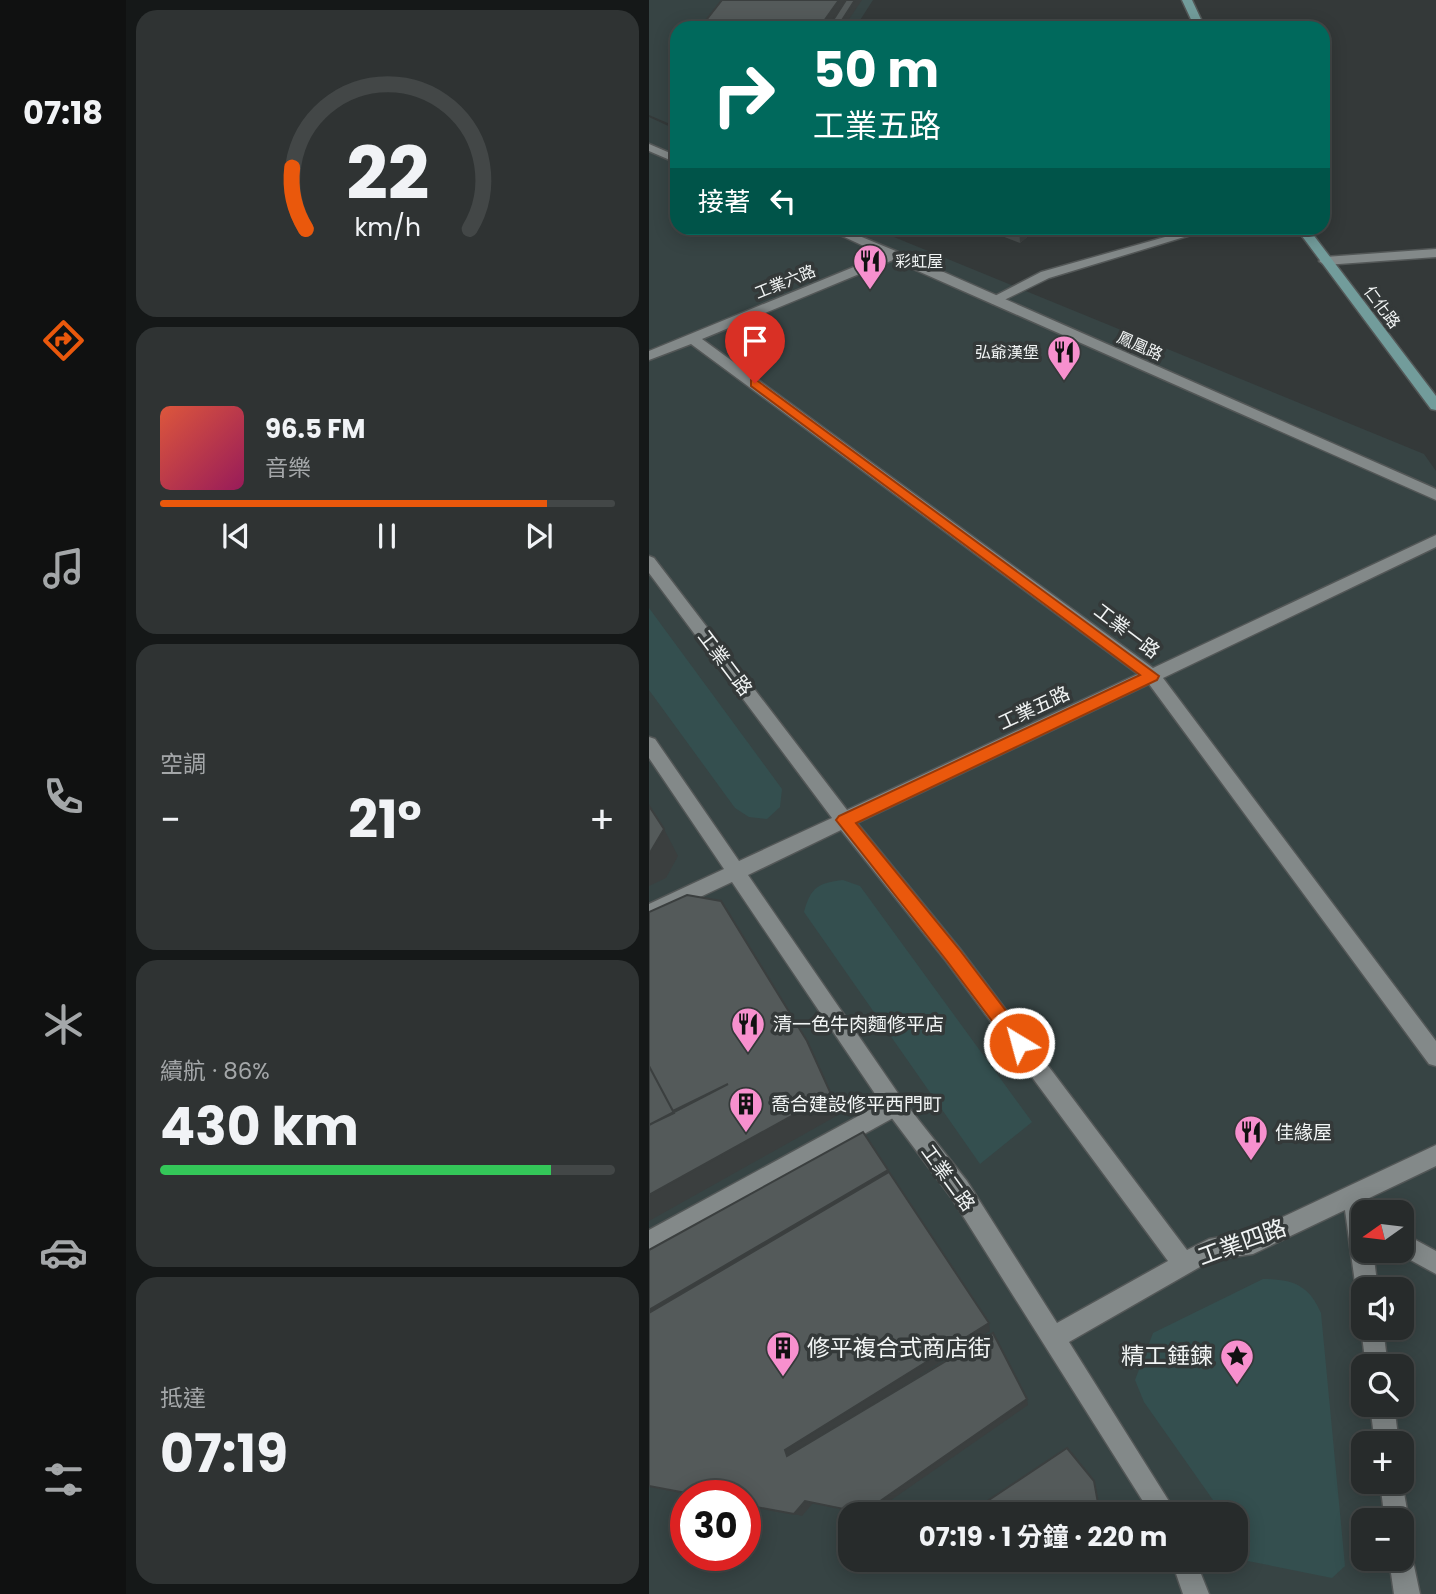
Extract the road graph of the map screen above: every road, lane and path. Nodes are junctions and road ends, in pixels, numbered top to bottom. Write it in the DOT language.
graph roads {
  1 [pos="1187,0"];
  2 [pos="1197,21"];
  3 [pos="649,147"];
  4 [pos="665,154"];
  5 [pos="670,156"];
  6 [pos="649,160"];
  7 [pos="847,235"];
  8 [pos="1184,235"];
  9 [pos="1307,235"];
  10 [pos="1436,253"];
  11 [pos="894,255"];
  12 [pos="1325,261"];
  13 [pos="993,300"];
  14 [pos="692,338"];
  15 [pos="649,356"];
  16 [pos="1436,406"];
  17 [pos="1436,495"];
  18 [pos="1436,540"];
  19 [pos="649,562"];
  20 [pos="1152,676"];
  21 [pos="649,744"];
  22 [pos="844,820"];
  23 [pos="737,872"];
  24 [pos="649,913"];
  25 [pos="1436,1057"];
  26 [pos="895,1106"];
  27 [pos="1436,1154"];
  28 [pos="1354,1194"];
  29 [pos="1355,1200"];
  30 [pos="649,1242"];
  31 [pos="1414,1250"];
  32 [pos="1436,1263"];
  33 [pos="1184,1264"];
  34 [pos="1053,1338"];
  35 [pos="1157,1502"];
  36 [pos="1403,1571"];
  37 [pos="1188,1572"];
  38 [pos="1196,1594"];
  39 [pos="1407,1594"];
  1 -- 2 [label="main road"];
  3 -- 4 [label="street"];
  4 -- 5 [label="street"];
  4 -- 6 [label="street"];
  7 -- 11 [label="street, 鳳凰路"];
  8 -- 13 [label="street"];
  9 -- 12 [label="main road, 仁化路"];
  10 -- 12 [label="street"];
  11 -- 13 [label="street, 鳳凰路"];
  11 -- 14 [label="street, 工業六路"];
  12 -- 16 [label="main road, 仁化路"];
  13 -- 17 [label="street, 鳳凰路"];
  14 -- 15 [label="street, 工業六路"];
  14 -- 20 [label="street, 工業一路"];
  18 -- 20 [label="street, 工業五路"];
  19 -- 22 [label="street, 工業二路"];
  20 -- 22 [label="street, 工業五路"];
  20 -- 25 [label="street, 工業一路"];
  21 -- 23 [label="street, 工業二路"];
  22 -- 23 [label="street, 工業五路"];
  22 -- 33 [label="street, 工業二路"];
  23 -- 24 [label="street, 工業五路"];
  23 -- 26 [label="street, 工業二路"];
  26 -- 30 [label="street"];
  26 -- 34 [label="street, 工業二路"];
  27 -- 28 [label="street, 工業四路"];
  28 -- 29 [label="street"];
  28 -- 33 [label="street, 工業四路"];
  31 -- 32 [label="street"];
  33 -- 34 [label="street, 工業四路"];
  34 -- 35 [label="street, 工業二路"];
  36 -- 39 [label="street"];
  37 -- 38 [label="street"];
}
